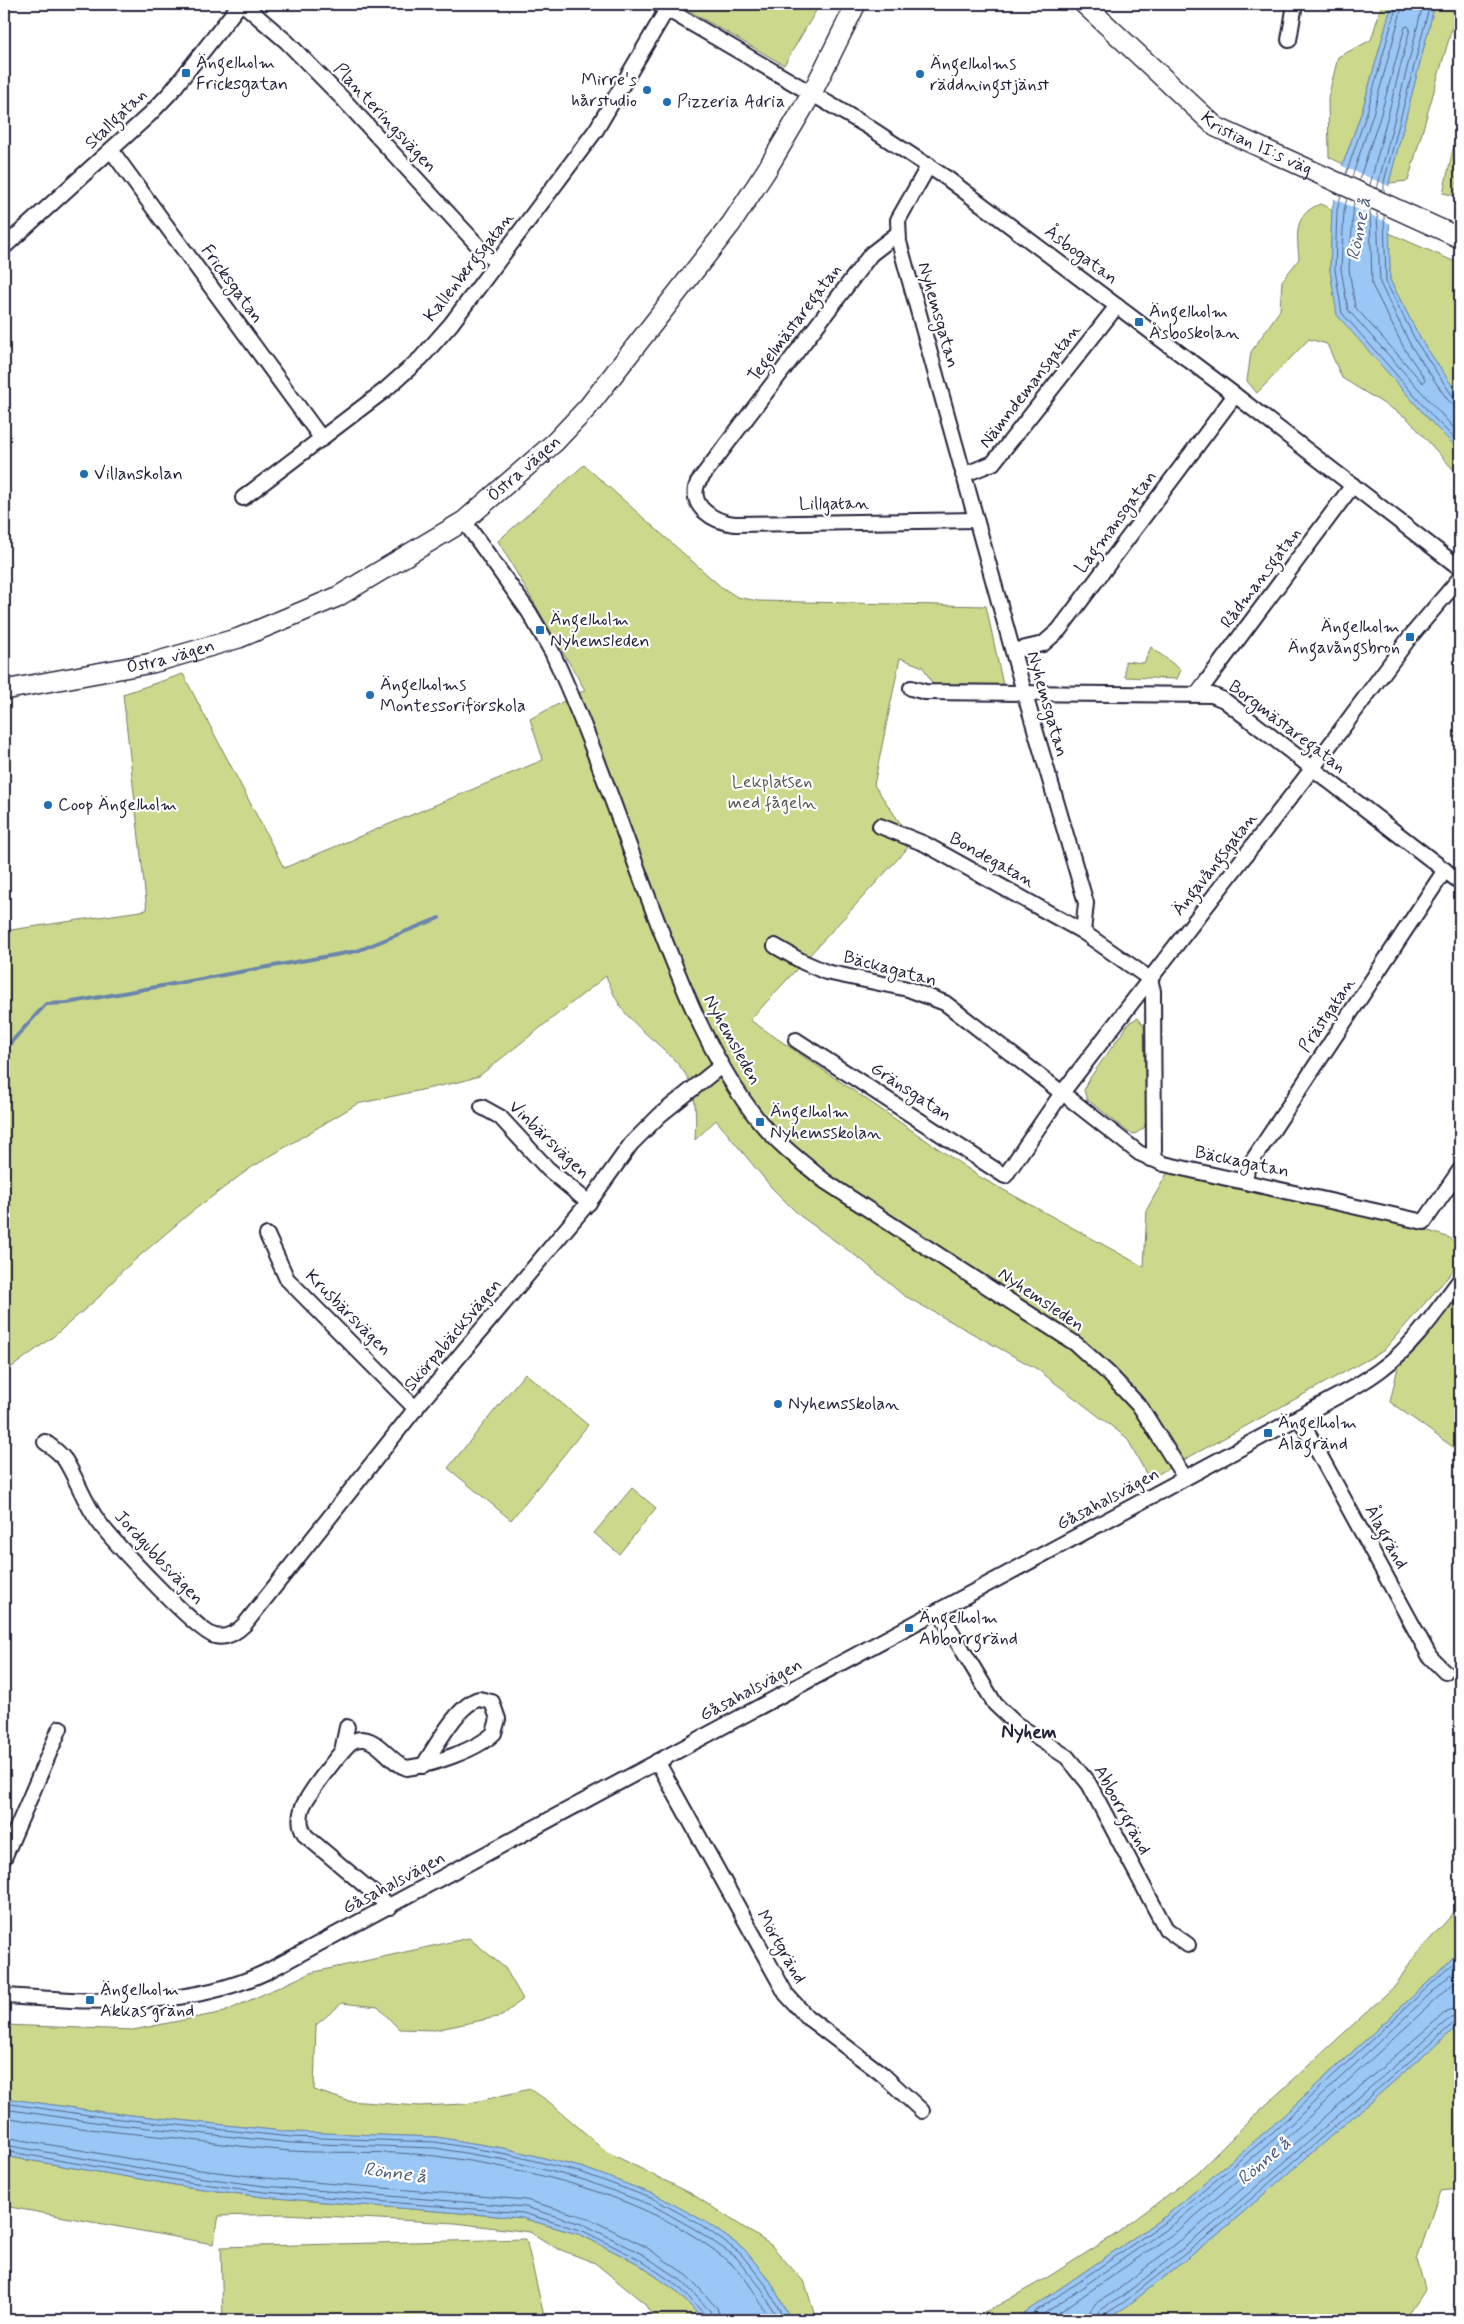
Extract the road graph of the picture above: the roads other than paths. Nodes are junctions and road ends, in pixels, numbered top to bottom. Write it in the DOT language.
graph roads {
  1 [pos="242,4"];
  2 [pos="856,4"];
  3 [pos="1084,4"];
  4 [pos="1295,4"];
  5 [pos="663,6"];
  6 [pos="1289,40"];
  7 [pos="812,93"];
  8 [pos="111,150"];
  9 [pos="929,165"];
  10 [pos="897,234"];
  11 [pos="1460,238"];
  12 [pos="4,246"];
  13 [pos="496,262"];
  14 [pos="1117,306"];
  15 [pos="1235,394"];
  16 [pos="322,439"];
  17 [pos="963,475"];
  18 [pos="1353,485"];
  19 [pos="244,498"];
  20 [pos="700,506"];
  21 [pos="976,520"];
  22 [pos="464,521"];
  23 [pos="1460,568"];
  24 [pos="1460,578"];
  25 [pos="1013,651"];
  26 [pos="910,688"];
  27 [pos="4,690"];
  28 [pos="1198,693"];
  29 [pos="1025,695"];
  30 [pos="1312,769"];
  31 [pos="880,826"];
  32 [pos="1445,870"];
  33 [pos="1460,882"];
  34 [pos="1083,932"];
  35 [pos="775,946"];
  36 [pos="1150,978"];
  37 [pos="796,1040"];
  38 [pos="721,1066"];
  39 [pos="1066,1096"];
  40 [pos="482,1106"];
  41 [pos="1150,1159"];
  42 [pos="1460,1170"];
  43 [pos="1005,1176"];
  44 [pos="1245,1181"];
  45 [pos="589,1203"];
  46 [pos="267,1235"];
  47 [pos="1460,1280"];
  48 [pos="416,1409"];
  49 [pos="1299,1417"];
  50 [pos="45,1442"];
  51 [pos="1185,1478"];
  52 [pos="939,1611"];
  53 [pos="224,1636"];
  54 [pos="1445,1672"];
  55 [pos="347,1727"];
  56 [pos="60,1728"];
  57 [pos="342,1752"];
  58 [pos="657,1761"];
  59 [pos="423,1766"];
  60 [pos="4,1858"];
  61 [pos="390,1907"];
  62 [pos="1188,1945"];
  63 [pos="4,1996"];
  64 [pos="922,2111"];
  1 -- 8 [label="street, Stallgatan"];
  1 -- 13 [label="street, Planteringsvägen"];
  2 -- 7 [label="main road, Östra vägen"];
  3 -- 11 [label="main road, Kristian II:s väg"];
  4 -- 6 [label="street"];
  5 -- 7 [label="street, Åsbogatan"];
  5 -- 13 [label="street, Kallenbergsgatan"];
  7 -- 9 [label="street, Åsbogatan"];
  7 -- 22 [label="main road, Östra vägen"];
  8 -- 12 [label="street, Stallgatan"];
  8 -- 16 [label="street, Fricksgatan"];
  9 -- 10 [label="street"];
  9 -- 14 [label="street, Åsbogatan"];
  10 -- 17 [label="street, Nyhemsgatan"];
  10 -- 20 [label="street, Tegelmästaregatan"];
  13 -- 16 [label="street, Kallenbergsgatan"];
  14 -- 15 [label="street, Åsbogatan"];
  14 -- 17 [label="street, Nämndemansgatan"];
  15 -- 18 [label="street, Åsbogatan"];
  15 -- 25 [label="street, Lagmansgatan"];
  16 -- 19 [label="street, Kallenbergsgatan"];
  17 -- 21 [label="street, Nyhemsgatan"];
  18 -- 23 [label="street, Åsbogatan"];
  18 -- 28 [label="street, Rådmansgatan"];
  20 -- 21 [label="street, Lillgatan"];
  21 -- 25 [label="street, Nyhemsgatan"];
  22 -- 27 [label="main road, Östra vägen"];
  22 -- 38 [label="street, Nyhemsleden"];
  24 -- 30 [label="street, Ängavångsgatan"];
  25 -- 29 [label="street, Nyhemsgatan"];
  26 -- 29 [label="street, Borgmästaregatan"];
  28 -- 29 [label="street, Borgmästaregatan"];
  28 -- 30 [label="street, Borgmästaregatan"];
  29 -- 34 [label="street, Nyhemsgatan"];
  30 -- 32 [label="street, Borgmästaregatan"];
  30 -- 36 [label="street, Ängavångsgatan"];
  31 -- 34 [label="street, Bondegatan"];
  32 -- 33 [label="street, Borgmästaregatan"];
  32 -- 44 [label="street, Prästgatan"];
  34 -- 36 [label="street"];
  35 -- 39 [label="street, Bäckagatan"];
  36 -- 39 [label="street, Ängavångsgatan"];
  36 -- 41 [label="street"];
  37 -- 43 [label="street, Gränsgatan"];
  38 -- 45 [label="street, Skörpabäcksvägen"];
  38 -- 51 [label="street, Nyhemsleden"];
  39 -- 41 [label="street, Bäckagatan"];
  39 -- 43 [label="street, Ängavångsgatan"];
  40 -- 45 [label="street, Vinbärsvägen"];
  41 -- 44 [label="street, Bäckagatan"];
  42 -- 44 [label="street, Bäckagatan"];
  45 -- 48 [label="street, Skörpabäcksvägen"];
  46 -- 48 [label="street, Krusbärsvägen"];
  47 -- 49 [label="street, Gåsahalsvägen"];
  48 -- 53 [label="street, Skörpabäcksvägen"];
  49 -- 51 [label="street, Gåsahalsvägen"];
  49 -- 54 [label="street, Ålagränd"];
  50 -- 53 [label="street, Jordgubbsvägen"];
  51 -- 52 [label="street, Gåsahalsvägen"];
  52 -- 58 [label="street, Gåsahalsvägen"];
  52 -- 62 [label="street, Abborrgränd"];
  55 -- 57 [label="street"];
  56 -- 60 [label="street"];
  57 -- 59 [label="street"];
  57 -- 61 [label="street"];
  58 -- 61 [label="street, Gåsahalsvägen"];
  58 -- 64 [label="street, Mörtgränd"];
  59 -- 59 [label="street"];
  61 -- 63 [label="street, Gåsahalsvägen"];
}
